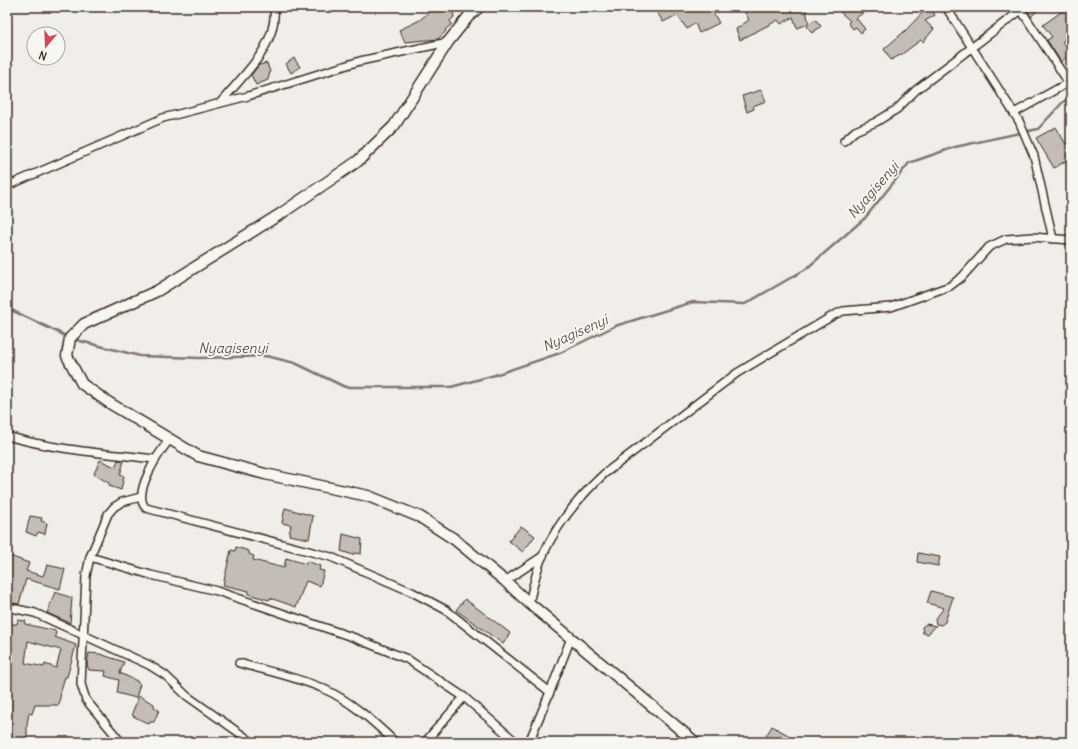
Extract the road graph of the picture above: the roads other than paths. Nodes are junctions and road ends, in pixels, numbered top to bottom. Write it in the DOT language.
graph roads {
  1 [pos="274,7"];
  2 [pos="479,7"];
  3 [pos="946,7"];
  4 [pos="1020,9"];
  5 [pos="448,42"];
  6 [pos="972,48"];
  7 [pos="221,102"];
  8 [pos="1014,113"];
  9 [pos="844,141"];
  10 [pos="7,186"];
  11 [pos="1053,239"];
  12 [pos="1071,240"];
  13 [pos="7,436"];
  14 [pos="169,440"];
  15 [pos="154,459"];
  16 [pos="141,497"];
  17 [pos="543,556"];
  18 [pos="90,557"];
  19 [pos="505,581"];
  20 [pos="529,603"];
  21 [pos="7,607"];
  22 [pos="83,636"];
  23 [pos="571,638"];
  24 [pos="239,663"];
  25 [pos="550,692"];
  26 [pos="464,697"];
  27 [pos="120,742"];
  28 [pos="252,742"];
  29 [pos="395,742"];
  30 [pos="426,742"];
  31 [pos="516,742"];
  32 [pos="528,742"];
  33 [pos="695,742"];
  1 -- 7 [label="street"];
  2 -- 5 [label="main road"];
  3 -- 6 [label="street"];
  4 -- 6 [label="street"];
  4 -- 8 [label="street"];
  5 -- 7 [label="street"];
  5 -- 14 [label="main road"];
  6 -- 8 [label="street"];
  6 -- 9 [label="street"];
  7 -- 10 [label="street"];
  8 -- 11 [label="street"];
  11 -- 12 [label="street"];
  11 -- 17 [label="street"];
  13 -- 15 [label="street"];
  14 -- 15 [label="street"];
  14 -- 19 [label="main road"];
  15 -- 16 [label="street"];
  16 -- 18 [label="street"];
  16 -- 25 [label="street"];
  17 -- 19 [label="street"];
  17 -- 20 [label="street"];
  18 -- 22 [label="street"];
  18 -- 26 [label="street"];
  19 -- 20 [label="main road"];
  20 -- 23 [label="main road"];
  21 -- 22 [label="street"];
  22 -- 27 [label="street"];
  22 -- 28 [label="street"];
  23 -- 25 [label="street"];
  23 -- 33 [label="main road"];
  24 -- 29 [label="street"];
  25 -- 32 [label="street"];
  26 -- 30 [label="street"];
  26 -- 31 [label="street"];
}
